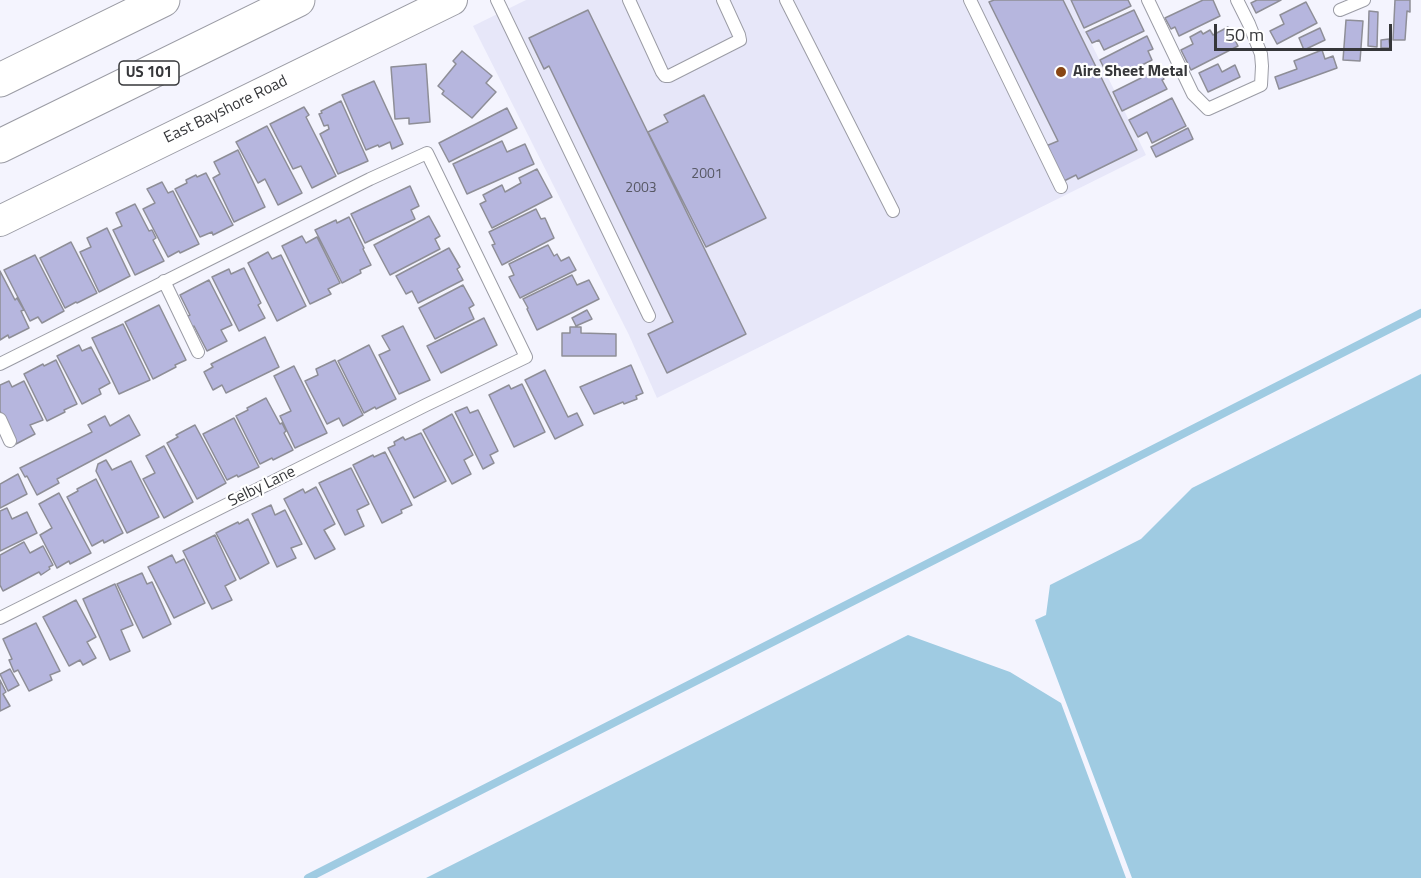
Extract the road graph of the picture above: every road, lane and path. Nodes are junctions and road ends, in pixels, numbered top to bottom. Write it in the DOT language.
graph roads {
  1 [pos="163,0"];
  2 [pos="298,0"];
  3 [pos="452,0"];
  4 [pos="497,0"];
  5 [pos="629,0"];
  6 [pos="723,0"];
  7 [pos="786,0"];
  8 [pos="970,0"];
  9 [pos="1148,0"];
  10 [pos="1237,0"];
  11 [pos="1364,0"];
  12 [pos="1340,10"];
  13 [pos="0,80"];
  14 [pos="0,146"];
  15 [pos="1061,187"];
  16 [pos="893,211"];
  17 [pos="0,221"];
  18 [pos="164,281"];
  19 [pos="649,316"];
  20 [pos="198,352"];
  21 [pos="0,364"];
  22 [pos="0,419"];
  23 [pos="10,441"];
  24 [pos="0,618"];
  1 -- 13 [label="highway"];
  2 -- 14 [label="highway, US 101"];
  3 -- 17 [label="street, East Bayshore Road"];
  4 -- 19 [label="lane"];
  5 -- 6 [label="lane"];
  7 -- 16 [label="lane"];
  8 -- 15 [label="lane"];
  9 -- 10 [label="lane"];
  11 -- 12 [label="lane"];
  18 -- 20 [label="lane"];
  18 -- 21 [label="lane"];
  18 -- 24 [label="lane, Selby Lane"];
  22 -- 23 [label="lane"];
}
